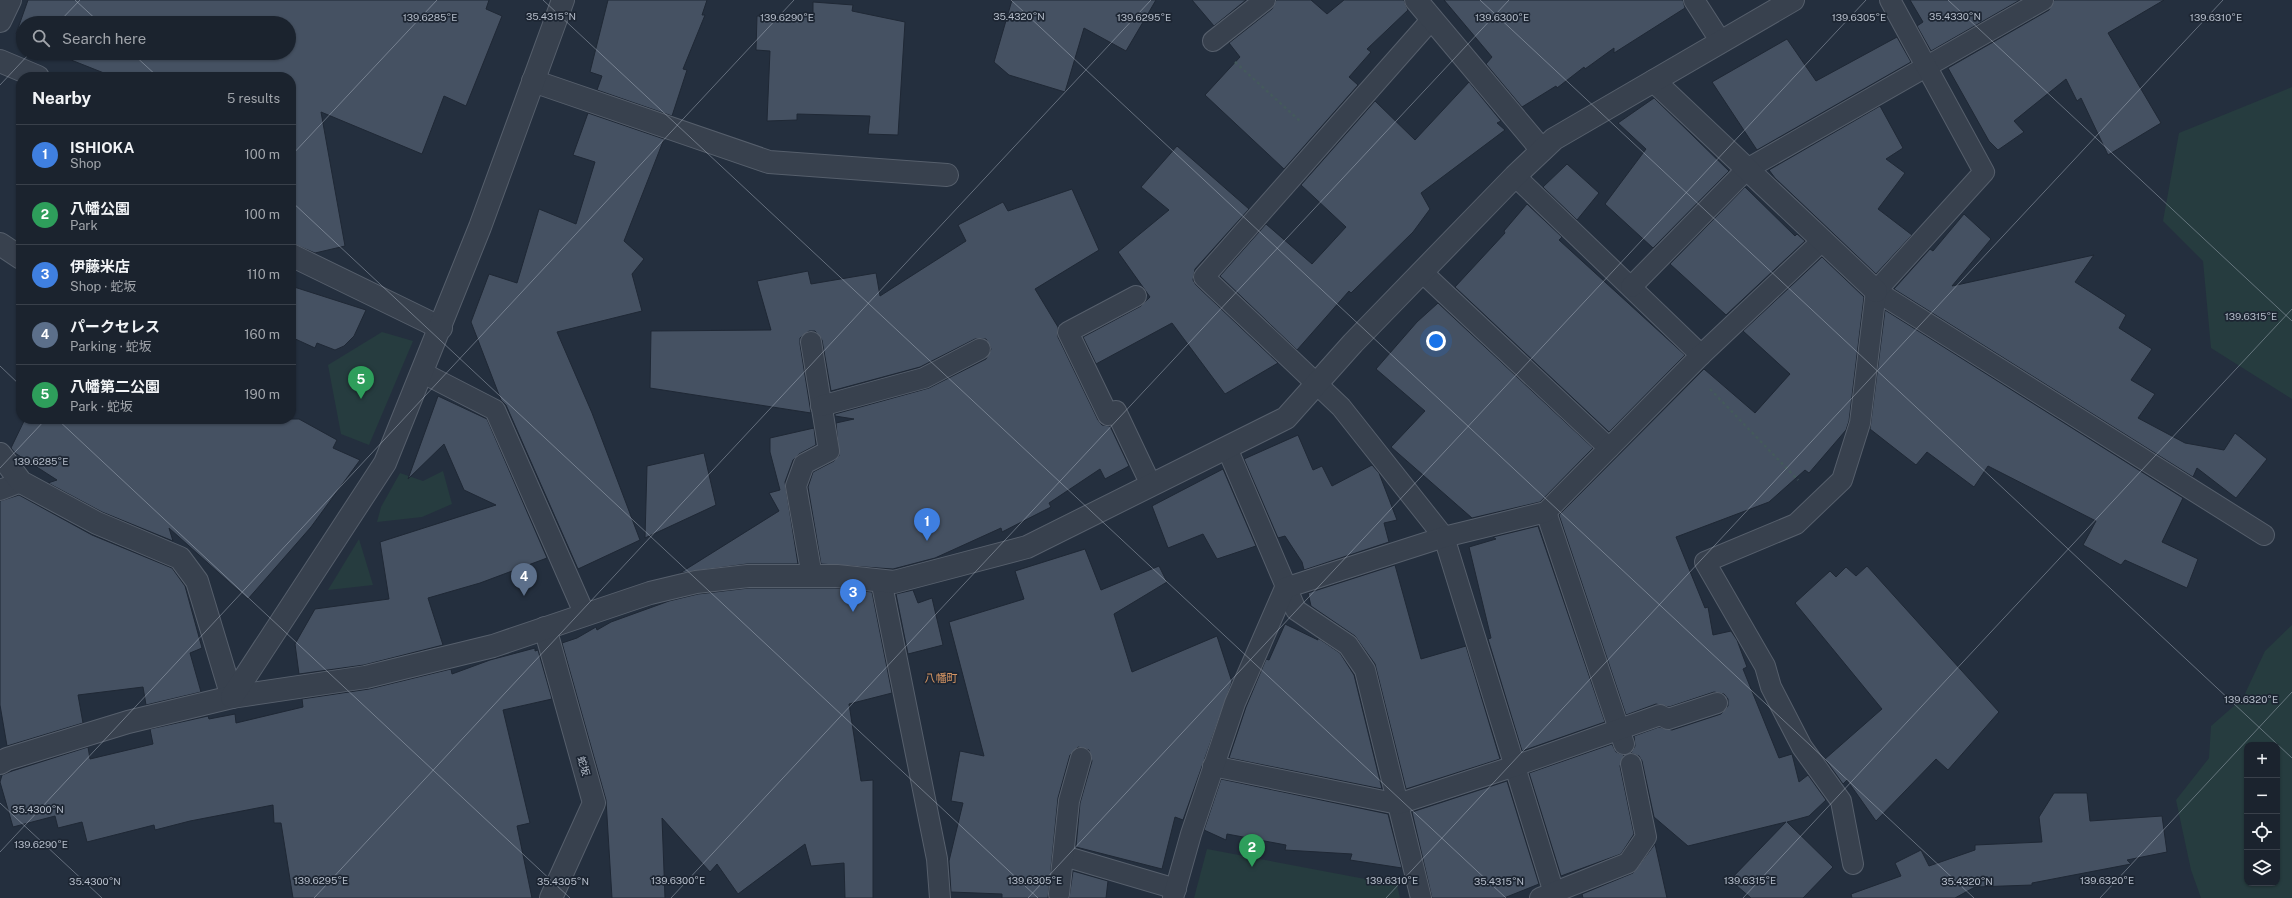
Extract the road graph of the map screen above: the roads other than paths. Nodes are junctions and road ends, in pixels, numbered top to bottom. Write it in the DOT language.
graph roads {
  1 [pos="10,0"];
  2 [pos="564,0"];
  3 [pos="1265,0"];
  4 [pos="1416,0"];
  5 [pos="1694,0"];
  6 [pos="1793,0"];
  7 [pos="1890,0"];
  8 [pos="2043,0"];
  9 [pos="1432,19"];
  10 [pos="0,20"];
  11 [pos="1213,41"];
  12 [pos="1721,42"];
  13 [pos="0,60"];
  14 [pos="1928,67"];
  15 [pos="27,72"];
  16 [pos="533,81"];
  17 [pos="1654,81"];
  18 [pos="1542,150"];
  19 [pos="1747,169"];
  20 [pos="947,176"];
  21 [pos="1515,176"];
  22 [pos="1823,240"];
  23 [pos="0,244"];
  24 [pos="16,255"];
  25 [pos="296,257"];
  26 [pos="1422,272"];
  27 [pos="1631,287"];
  28 [pos="1876,291"];
  29 [pos="1136,296"];
  30 [pos="441,328"];
  31 [pos="810,342"];
  32 [pos="980,349"];
  33 [pos="1694,361"];
  34 [pos="423,373"];
  35 [pos="1317,383"];
  36 [pos="821,406"];
  37 [pos="1227,448"];
  38 [pos="1609,448"];
  39 [pos="0,454"];
  40 [pos="21,482"];
  41 [pos="1151,485"];
  42 [pos="0,490"];
  43 [pos="1546,512"];
  44 [pos="2264,535"];
  45 [pos="1444,537"];
  46 [pos="812,576"];
  47 [pos="881,580"];
  48 [pos="1285,588"];
  49 [pos="585,615"];
  50 [pos="545,628"];
  51 [pos="232,697"];
  52 [pos="1717,703"];
  53 [pos="1621,736"];
  54 [pos="1081,758"];
  55 [pos="0,763"];
  56 [pos="1631,764"];
  57 [pos="1213,766"];
  58 [pos="1515,766"];
  59 [pos="1398,804"];
  60 [pos="1064,856"];
  61 [pos="1853,864"];
  62 [pos="1059,894"];
  63 [pos="1175,894"];
  64 [pos="1547,896"];
  65 [pos="551,898"];
  66 [pos="940,898"];
  67 [pos="1421,898"];
  1 -- 10 [label="street"];
  2 -- 16 [label="street"];
  3 -- 11 [label="lane"];
  4 -- 9 [label="street"];
  5 -- 12 [label="lane"];
  6 -- 12 [label="street"];
  7 -- 14 [label="lane"];
  8 -- 14 [label="lane"];
  9 -- 18 [label="street"];
  9 -- 35 [label="lane"];
  12 -- 17 [label="street"];
  13 -- 15 [label="street"];
  14 -- 19 [label="lane"];
  14 -- 28 [label="lane"];
  16 -- 20 [label="street"];
  16 -- 30 [label="street"];
  17 -- 18 [label="street"];
  17 -- 19 [label="street"];
  18 -- 21 [label="street"];
  19 -- 22 [label="street"];
  19 -- 27 [label="lane"];
  21 -- 26 [label="street"];
  21 -- 27 [label="lane"];
  22 -- 28 [label="street"];
  22 -- 33 [label="lane"];
  23 -- 24 [label="street"];
  25 -- 30 [label="street"];
  26 -- 35 [label="street"];
  26 -- 38 [label="lane"];
  27 -- 33 [label="lane"];
  28 -- 44 [label="lane"];
  28 -- 61 [label="lane"];
  29 -- 41 [label="lane"];
  30 -- 34 [label="street"];
  31 -- 36 [label="lane"];
  32 -- 36 [label="lane"];
  33 -- 38 [label="lane"];
  34 -- 49 [label="lane"];
  34 -- 51 [label="street"];
  35 -- 37 [label="street"];
  35 -- 45 [label="lane"];
  36 -- 46 [label="lane"];
  37 -- 41 [label="street"];
  37 -- 48 [label="lane"];
  38 -- 43 [label="lane"];
  39 -- 40 [label="street"];
  40 -- 42 [label="lane"];
  40 -- 51 [label="street"];
  41 -- 47 [label="street"];
  43 -- 45 [label="lane"];
  43 -- 53 [label="lane"];
  45 -- 48 [label="lane"];
  45 -- 58 [label="lane"];
  46 -- 47 [label="street"];
  46 -- 49 [label="street"];
  47 -- 66 [label="lane"];
  48 -- 57 [label="lane"];
  48 -- 59 [label="lane"];
  49 -- 50 [label="street"];
  50 -- 51 [label="street"];
  50 -- 65 [label="street, 蛇坂"];
  51 -- 55 [label="street"];
  52 -- 53 [label="lane"];
  53 -- 58 [label="lane"];
  54 -- 60 [label="lane"];
  56 -- 64 [label="lane"];
  57 -- 59 [label="lane"];
  57 -- 63 [label="lane"];
  58 -- 59 [label="lane"];
  58 -- 64 [label="lane"];
  59 -- 67 [label="lane"];
  60 -- 62 [label="lane"];
  60 -- 63 [label="lane"];
}
